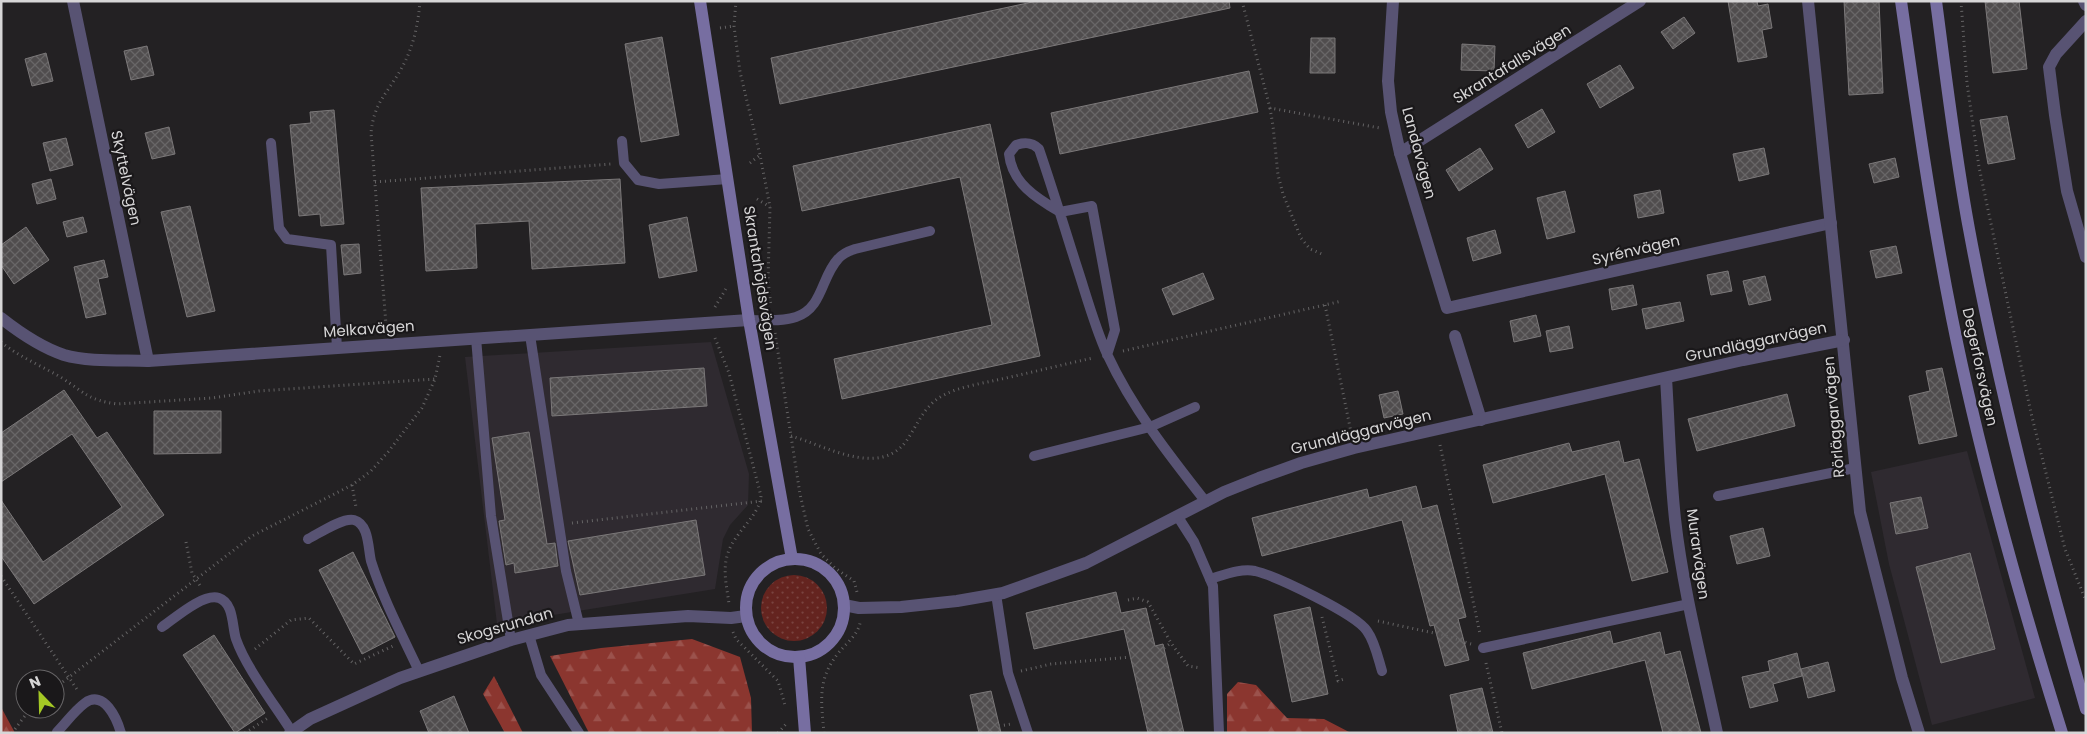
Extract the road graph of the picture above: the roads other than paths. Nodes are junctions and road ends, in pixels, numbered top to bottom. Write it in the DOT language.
graph roads {
  1 [pos="73,1"];
  2 [pos="700,1"];
  3 [pos="1392,1"];
  4 [pos="1640,1"];
  5 [pos="1808,1"];
  6 [pos="1901,1"];
  7 [pos="1936,1"];
  8 [pos="2084,1"];
  9 [pos="2086,5"];
  10 [pos="2086,21"];
  11 [pos="622,142"];
  12 [pos="272,143"];
  13 [pos="1400,153"];
  14 [pos="728,179"];
  15 [pos="1060,212"];
  16 [pos="1831,222"];
  17 [pos="930,231"];
  18 [pos="2086,256"];
  19 [pos="1447,308"];
  20 [pos="1,318"];
  21 [pos="749,320"];
  22 [pos="530,334"];
  23 [pos="1456,336"];
  24 [pos="476,338"];
  25 [pos="1844,340"];
  26 [pos="337,348"];
  27 [pos="1107,354"];
  28 [pos="148,361"];
  29 [pos="1666,378"];
  30 [pos="1195,407"];
  31 [pos="1481,420"];
  32 [pos="1150,428"];
  33 [pos="1034,456"];
  34 [pos="1855,468"];
  35 [pos="1718,496"];
  36 [pos="1206,502"];
  37 [pos="1178,517"];
  38 [pos="308,539"];
  39 [pos="792,559"];
  40 [pos="1210,579"];
  41 [pos="996,594"];
  42 [pos="1688,604"];
  43 [pos="844,606"];
  44 [pos="746,616"];
  45 [pos="579,624"];
  46 [pos="162,627"];
  47 [pos="529,636"];
  48 [pos="511,640"];
  49 [pos="1482,648"];
  50 [pos="799,657"];
  51 [pos="1382,670"];
  52 [pos="419,671"];
  53 [pos="2086,709"];
  54 [pos="57,732"];
  55 [pos="291,732"];
  56 [pos="121,733"];
  57 [pos="579,733"];
  58 [pos="805,733"];
  59 [pos="1028,733"];
  60 [pos="1219,733"];
  61 [pos="1717,733"];
  62 [pos="1919,733"];
  63 [pos="2062,733"];
  1 -- 28 [label="street, Skyttelvägen"];
  2 -- 14 [label="main road, Skrantahöjdsvägen"];
  3 -- 13 [label="street, Landavägen"];
  4 -- 13 [label="street, Skrantafallsvägen"];
  5 -- 16 [label="street, Rörläggarvägen"];
  6 -- 63 [label="main road, Degerforsvägen"];
  7 -- 53 [label="main road, Degerforsvägen"];
  8 -- 9 [label="street"];
  10 -- 18 [label="street"];
  11 -- 14 [label="lane"];
  12 -- 26 [label="lane"];
  13 -- 19 [label="street, Landavägen"];
  14 -- 21 [label="main road, Skrantahöjdsvägen"];
  15 -- 15 [label="lane"];
  15 -- 27 [label="lane"];
  15 -- 27 [label="lane"];
  16 -- 19 [label="street, Syrénvägen"];
  16 -- 25 [label="street, Rörläggarvägen"];
  17 -- 21 [label="lane"];
  20 -- 28 [label="street, Melkavägen"];
  21 -- 22 [label="street, Melkavägen"];
  21 -- 39 [label="main road, Skrantahöjdsvägen"];
  22 -- 24 [label="street, Melkavägen"];
  22 -- 45 [label="lane"];
  23 -- 31 [label="street"];
  24 -- 26 [label="street, Melkavägen"];
  24 -- 48 [label="lane"];
  25 -- 29 [label="street, Grundläggarvägen"];
  25 -- 34 [label="street, Rörläggarvägen"];
  26 -- 28 [label="street, Melkavägen"];
  27 -- 32 [label="lane"];
  29 -- 31 [label="street, Grundläggarvägen"];
  29 -- 42 [label="street, Murarvägen"];
  30 -- 32 [label="lane"];
  31 -- 36 [label="street, Grundläggarvägen"];
  32 -- 33 [label="lane"];
  32 -- 36 [label="lane"];
  34 -- 35 [label="lane"];
  34 -- 62 [label="street, Rörläggarvägen"];
  36 -- 37 [label="street, Grundläggarvägen"];
  37 -- 40 [label="lane"];
  37 -- 41 [label="street, Grundläggarvägen"];
  38 -- 52 [label="lane"];
  39 -- 43 [label="main road"];
  39 -- 44 [label="main road"];
  40 -- 51 [label="lane"];
  40 -- 60 [label="lane"];
  41 -- 43 [label="street, Grundläggarvägen"];
  41 -- 59 [label="lane"];
  42 -- 49 [label="lane"];
  42 -- 61 [label="street, Murarvägen"];
  43 -- 50 [label="main road"];
  44 -- 45 [label="street, Skogsrundan"];
  44 -- 50 [label="main road"];
  45 -- 47 [label="street, Skogsrundan"];
  46 -- 55 [label="lane"];
  47 -- 48 [label="street, Skogsrundan"];
  47 -- 57 [label="lane"];
  48 -- 52 [label="street, Skogsrundan"];
  50 -- 58 [label="main road"];
  52 -- 55 [label="street, Skogsrundan"];
  54 -- 56 [label="lane"];
}
